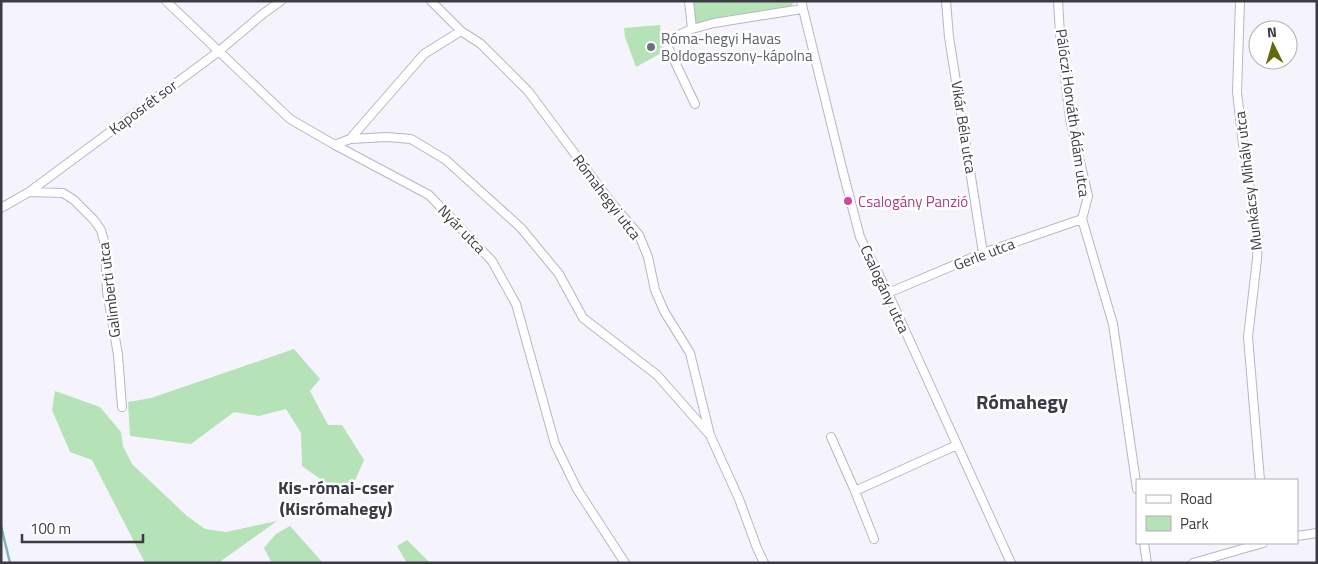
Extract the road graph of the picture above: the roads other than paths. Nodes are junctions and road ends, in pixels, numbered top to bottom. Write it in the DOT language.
graph roads {
  1 [pos="166,1"];
  2 [pos="280,1"];
  3 [pos="431,1"];
  4 [pos="689,1"];
  5 [pos="946,1"];
  6 [pos="1058,1"];
  7 [pos="1240,1"];
  8 [pos="802,5"];
  9 [pos="692,29"];
  10 [pos="461,31"];
  11 [pos="218,52"];
  12 [pos="695,104"];
  13 [pos="350,139"];
  14 [pos="335,145"];
  15 [pos="29,192"];
  16 [pos="1,208"];
  17 [pos="1082,220"];
  18 [pos="983,253"];
  19 [pos="888,293"];
  20 [pos="122,407"];
  21 [pos="710,435"];
  22 [pos="831,437"];
  23 [pos="957,445"];
  24 [pos="1260,479"];
  25 [pos="1136,482"];
  26 [pos="855,491"];
  27 [pos="1317,533"];
  28 [pos="1298,536"];
  29 [pos="874,538"];
  30 [pos="1144,544"];
  31 [pos="1260,544"];
  32 [pos="625,563"];
  33 [pos="764,563"];
  34 [pos="1011,563"];
  35 [pos="1147,563"];
  36 [pos="1193,563"];
  1 -- 11 [label="street, Nyár utca"];
  2 -- 11 [label="street, Kaposrét sor"];
  3 -- 10 [label="street, Rómahegyi utca"];
  4 -- 9 [label="street"];
  5 -- 18 [label="street, Vikár Béla utca"];
  6 -- 17 [label="street, Pálóczi Horváth Ádám utca"];
  7 -- 24 [label="street, Munkácsy Mihály utca"];
  8 -- 9 [label="street"];
  8 -- 19 [label="street, Csalogány utca"];
  9 -- 12 [label="street"];
  10 -- 13 [label="street"];
  10 -- 21 [label="street, Rómahegyi utca"];
  11 -- 14 [label="street, Nyár utca"];
  11 -- 15 [label="street, Kaposrét sor"];
  13 -- 14 [label="street"];
  13 -- 21 [label="street"];
  14 -- 32 [label="street, Nyár utca"];
  15 -- 16 [label="street, Kaposrét sor"];
  15 -- 20 [label="street, Galimberti utca"];
  17 -- 18 [label="street, Gerle utca"];
  17 -- 25 [label="street, Pálóczi Horváth Ádám utca"];
  18 -- 19 [label="street, Gerle utca"];
  19 -- 23 [label="street, Csalogány utca"];
  21 -- 33 [label="street, Rómahegyi utca"];
  22 -- 26 [label="street"];
  23 -- 26 [label="street"];
  23 -- 34 [label="street, Csalogány utca"];
  26 -- 29 [label="street"];
  27 -- 28 [label="street"];
  30 -- 35 [label="street"];
  31 -- 36 [label="street"];
}
